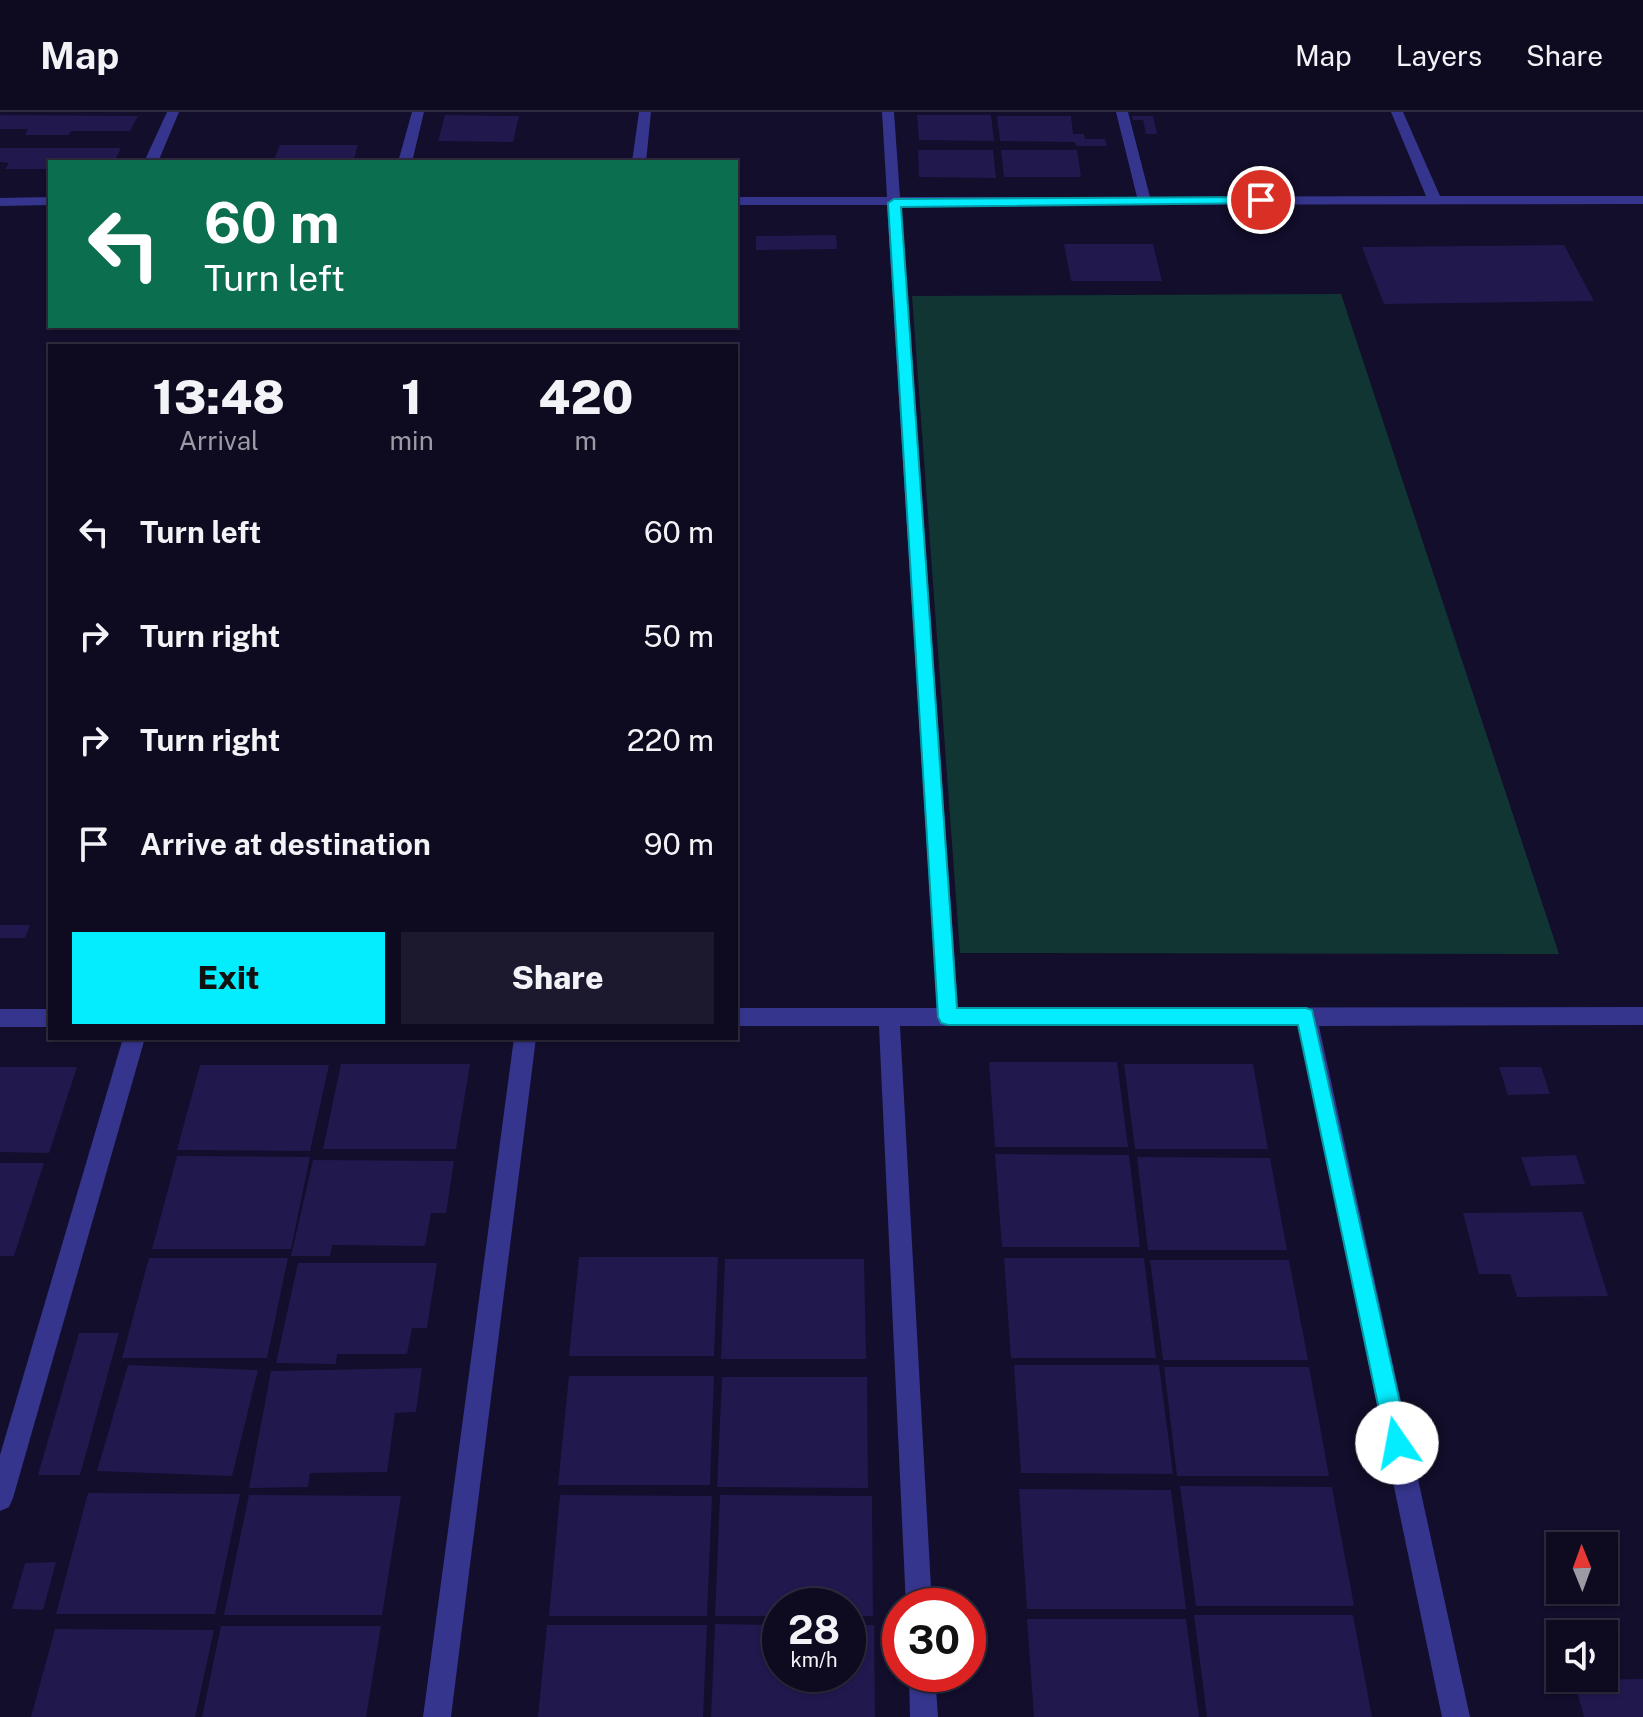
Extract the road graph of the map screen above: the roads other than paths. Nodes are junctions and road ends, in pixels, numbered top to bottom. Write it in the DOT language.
graph roads {
  1 [pos="173,112"];
  2 [pos="418,112"];
  3 [pos="645,112"];
  4 [pos="888,112"];
  5 [pos="1122,112"];
  6 [pos="1397,112"];
  7 [pos="152,160"];
  8 [pos="406,160"];
  9 [pos="639,160"];
  10 [pos="1144,199"];
  11 [pos="1643,200"];
  12 [pos="48,201"];
  13 [pos="738,201"];
  14 [pos="1435,201"];
  15 [pos="0,202"];
  16 [pos="894,203"];
  17 [pos="1306,1016"];
  18 [pos="1643,1016"];
  19 [pos="738,1017"];
  20 [pos="889,1017"];
  21 [pos="948,1017"];
  22 [pos="0,1018"];
  23 [pos="48,1018"];
  24 [pos="133,1040"];
  25 [pos="525,1040"];
  26 [pos="0,1498"];
  27 [pos="918,1588"];
  28 [pos="923,1692"];
  29 [pos="437,1717"];
  30 [pos="924,1717"];
  31 [pos="1456,1717"];
  1 -- 7 [label="street"];
  2 -- 8 [label="street"];
  3 -- 9 [label="street"];
  4 -- 16 [label="street"];
  5 -- 10 [label="street"];
  6 -- 14 [label="street"];
  10 -- 14 [label="street"];
  10 -- 16 [label="street"];
  11 -- 14 [label="street"];
  12 -- 15 [label="street"];
  13 -- 16 [label="street"];
  16 -- 21 [label="street"];
  17 -- 18 [label="street"];
  17 -- 21 [label="street"];
  17 -- 31 [label="street"];
  19 -- 20 [label="street"];
  20 -- 21 [label="street"];
  20 -- 27 [label="street"];
  22 -- 23 [label="street"];
  24 -- 26 [label="street"];
  25 -- 29 [label="street"];
  28 -- 30 [label="street"];
}
